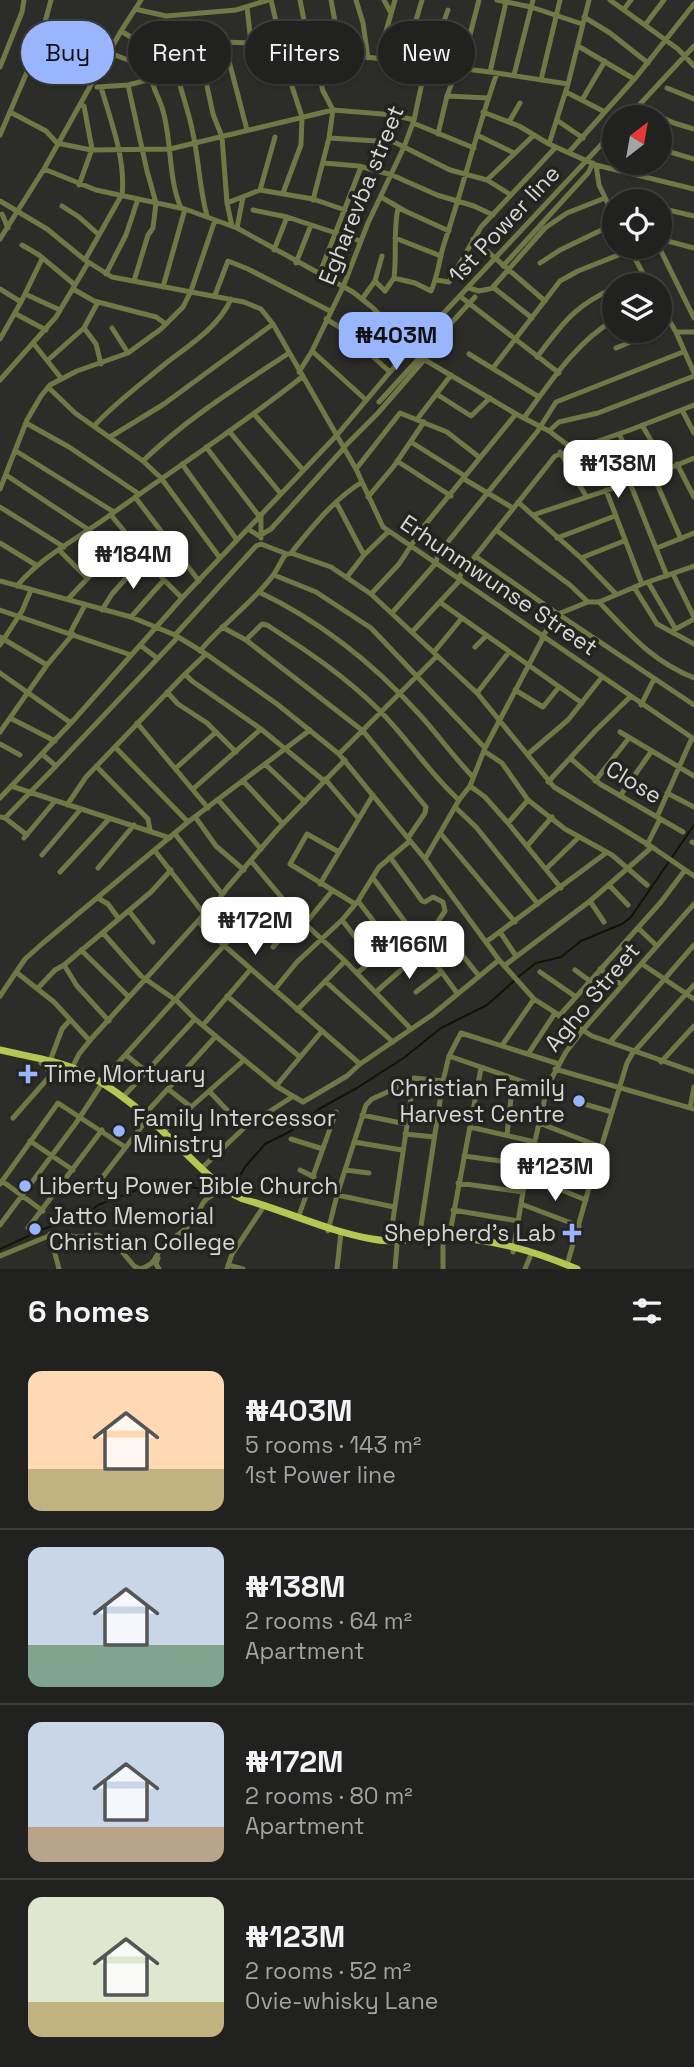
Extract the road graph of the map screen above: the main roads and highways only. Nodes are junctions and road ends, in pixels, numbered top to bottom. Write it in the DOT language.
graph roads {
  1 [pos="0,1051"];
  2 [pos="101,1085"];
  3 [pos="145,1118"];
  4 [pos="328,1230"];
  5 [pos="446,1240"];
  6 [pos="393,1243"];
  7 [pos="513,1250"];
  8 [pos="567,1267"];
  9 [pos="577,1269"];
  1 -- 2 [label="main road"];
  1 -- 2 [label="main road"];
  2 -- 3 [label="main road"];
  2 -- 3 [label="main road"];
  3 -- 4 [label="main road"];
  3 -- 4 [label="main road"];
  4 -- 6 [label="main road"];
  5 -- 6 [label="main road"];
  5 -- 6 [label="main road"];
  5 -- 7 [label="main road"];
  7 -- 8 [label="main road"];
  7 -- 8 [label="main road"];
  8 -- 9 [label="main road"];
}
